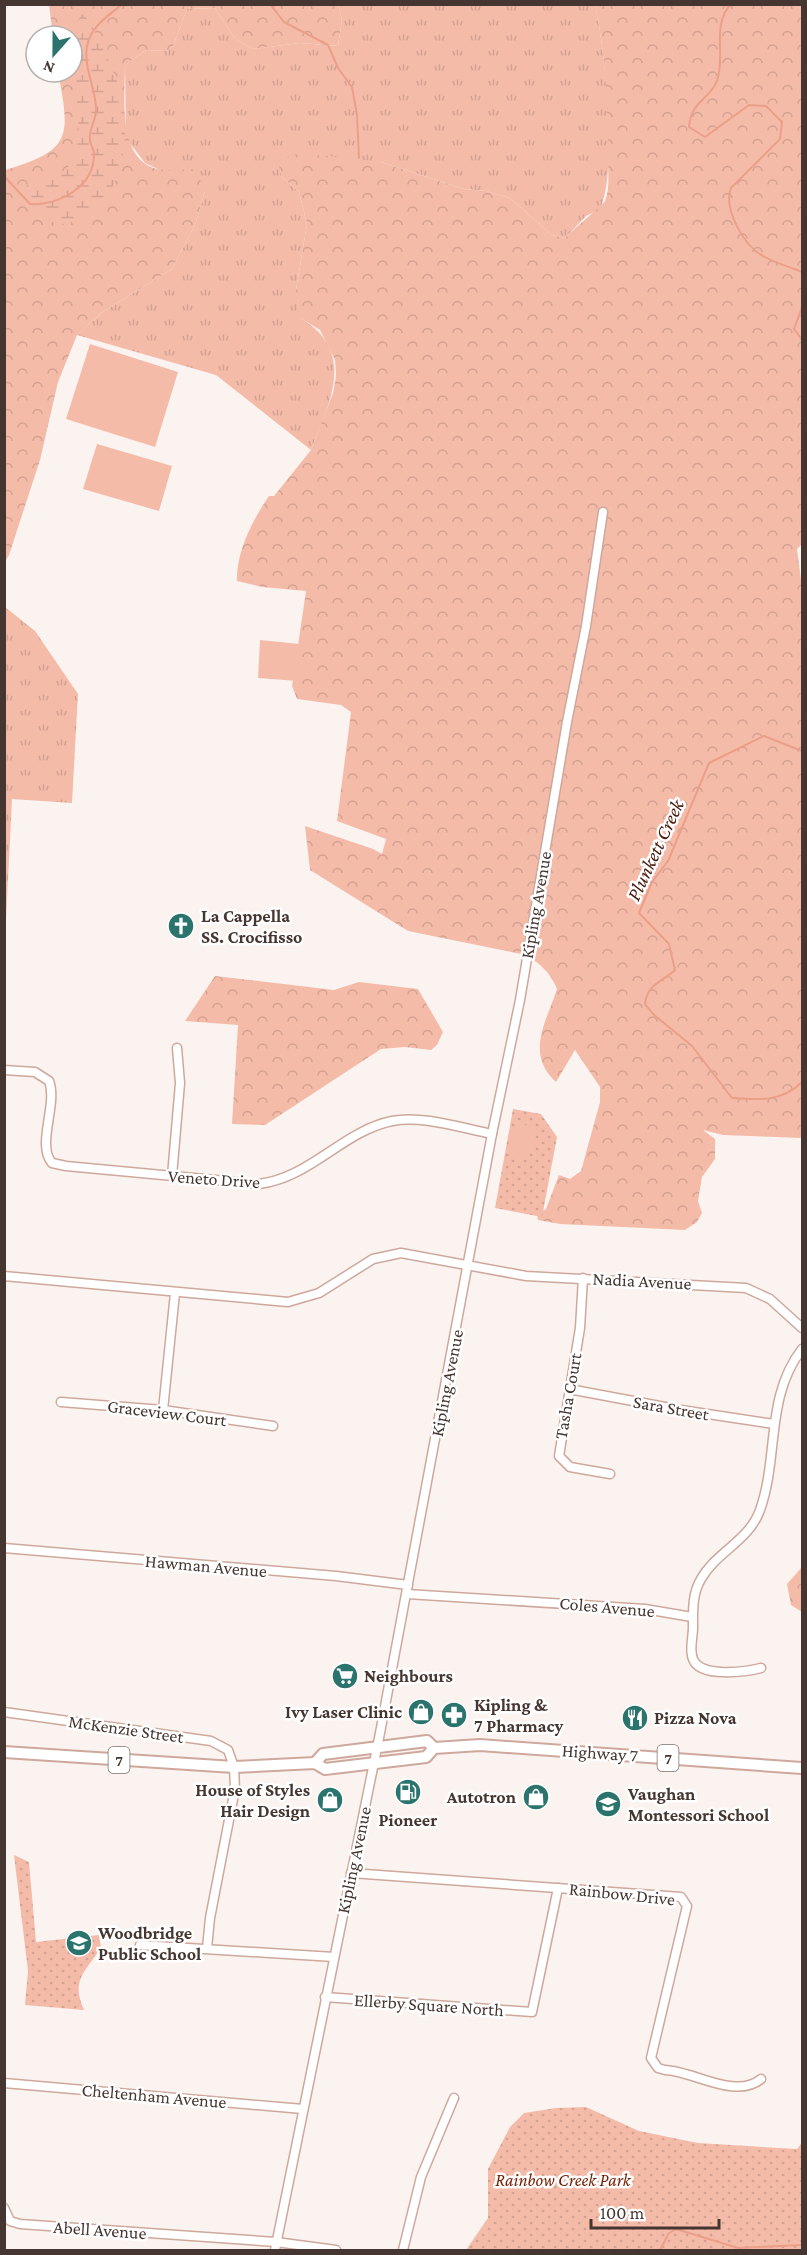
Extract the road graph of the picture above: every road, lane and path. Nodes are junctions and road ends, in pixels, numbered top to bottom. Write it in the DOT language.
graph roads {
  1 [pos="603,512"];
  2 [pos="177,1048"];
  3 [pos="4,1070"];
  4 [pos="492,1134"];
  5 [pos="172,1176"];
  6 [pos="469,1265"];
  7 [pos="4,1276"];
  8 [pos="583,1278"];
  9 [pos="175,1293"];
  10 [pos="802,1328"];
  11 [pos="802,1349"];
  12 [pos="569,1389"];
  13 [pos="61,1402"];
  14 [pos="164,1410"];
  15 [pos="774,1424"];
  16 [pos="273,1426"];
  17 [pos="610,1474"];
  18 [pos="4,1548"];
  19 [pos="407,1589"];
  20 [pos="692,1617"];
  21 [pos="761,1668"];
  22 [pos="4,1712"];
  23 [pos="377,1747"];
  24 [pos="434,1748"];
  25 [pos="4,1752"];
  26 [pos="315,1762"];
  27 [pos="374,1763"];
  28 [pos="234,1767"];
  29 [pos="802,1768"];
  30 [pos="351,1873"];
  31 [pos="558,1888"];
  32 [pos="140,1945"];
  33 [pos="207,1948"];
  34 [pos="334,1957"];
  35 [pos="325,1997"];
  36 [pos="761,2079"];
  37 [pos="4,2083"];
  38 [pos="454,2098"];
  39 [pos="303,2109"];
  40 [pos="4,2208"];
  41 [pos="276,2246"];
  42 [pos="336,2250"];
  43 [pos="403,2250"];
  1 -- 4 [label="street, Kipling Avenue"];
  2 -- 5 [label="street"];
  3 -- 5 [label="street, Veneto Drive"];
  4 -- 5 [label="street, Veneto Drive"];
  4 -- 6 [label="street, Kipling Avenue"];
  6 -- 8 [label="street, Nadia Avenue"];
  6 -- 9 [label="street"];
  6 -- 19 [label="street, Kipling Avenue"];
  7 -- 9 [label="street"];
  8 -- 10 [label="street, Nadia Avenue"];
  8 -- 12 [label="street, Tasha Court"];
  9 -- 14 [label="street"];
  11 -- 15 [label="street"];
  12 -- 15 [label="street, Sara Street"];
  12 -- 17 [label="street, Tasha Court"];
  13 -- 14 [label="street, Graceview Court"];
  14 -- 16 [label="street, Graceview Court"];
  15 -- 20 [label="street"];
  18 -- 19 [label="street, Hawman Avenue"];
  19 -- 20 [label="street, Coles Avenue"];
  19 -- 23 [label="street, Kipling Avenue"];
  20 -- 21 [label="street"];
  22 -- 28 [label="street, McKenzie Street"];
  23 -- 24 [label="main road, Highway 7 / 7"];
  23 -- 26 [label="main road, Highway 7 / 7"];
  23 -- 27 [label="street, Kipling Avenue"];
  24 -- 27 [label="main road, Highway 7 / 7"];
  24 -- 29 [label="main road, Highway 7 / 7"];
  25 -- 28 [label="main road, Highway 7 / 7"];
  26 -- 27 [label="main road, Highway 7 / 7"];
  26 -- 28 [label="main road, Highway 7 / 7"];
  27 -- 30 [label="street, Kipling Avenue"];
  28 -- 33 [label="street"];
  30 -- 31 [label="street, Rainbow Drive"];
  30 -- 34 [label="street, Kipling Avenue"];
  31 -- 35 [label="street, Ellerby Square North"];
  31 -- 36 [label="street, Rainbow Drive"];
  32 -- 33 [label="street"];
  33 -- 34 [label="street"];
  34 -- 35 [label="street, Kipling Avenue"];
  35 -- 39 [label="street, Kipling Avenue"];
  37 -- 39 [label="street, Cheltenham Avenue"];
  38 -- 43 [label="street"];
  39 -- 41 [label="street, Kipling Avenue"];
  40 -- 41 [label="street, Abell Avenue"];
  41 -- 42 [label="street, Abell Avenue"];
}
